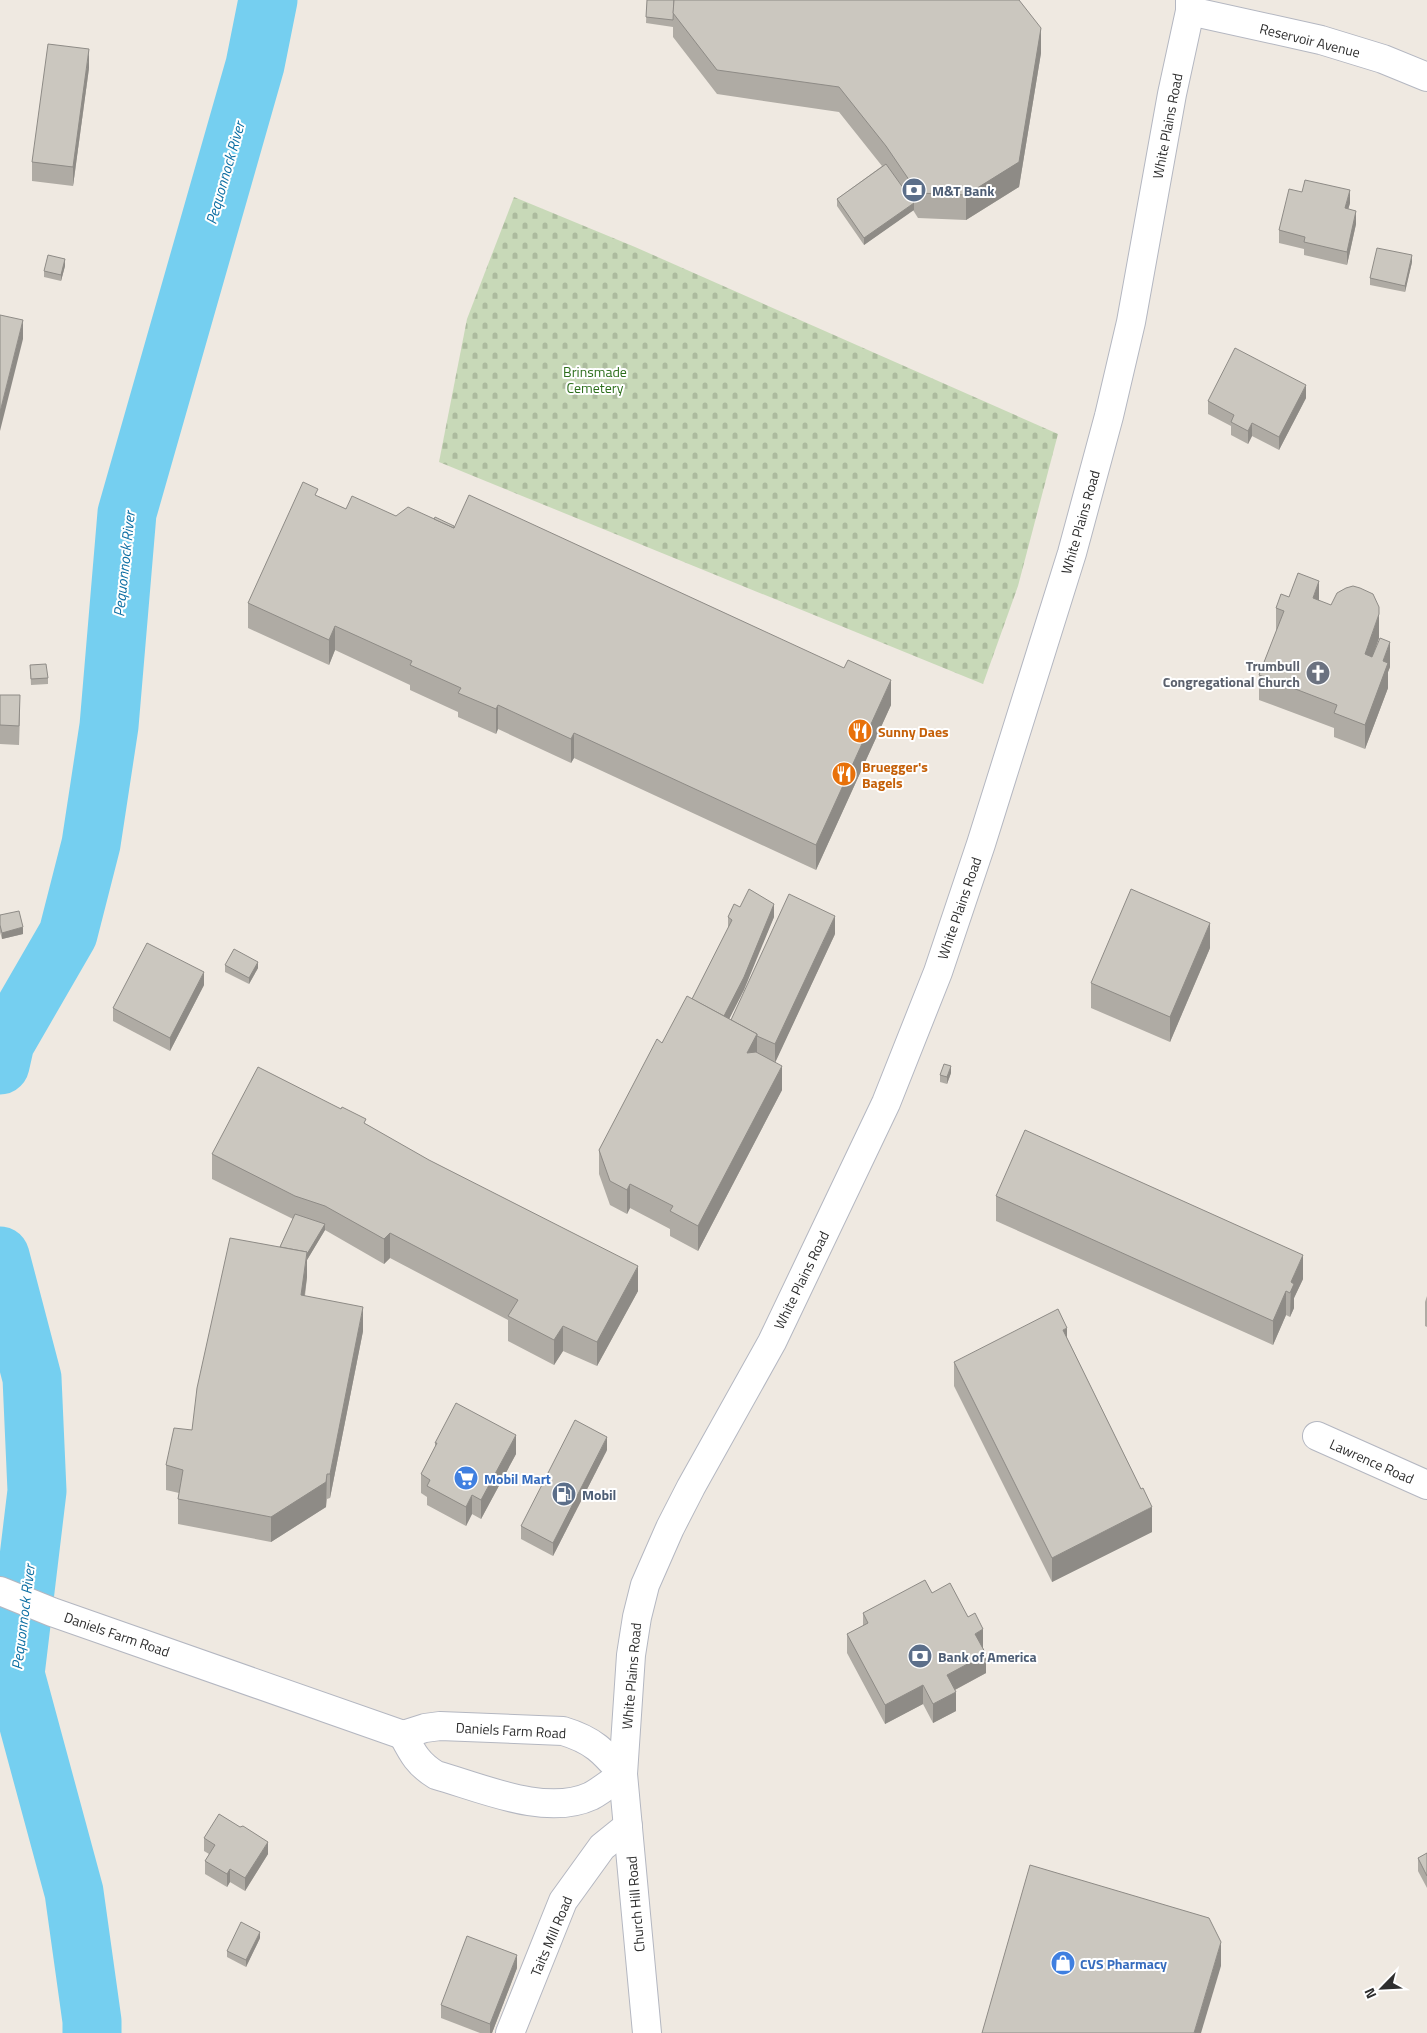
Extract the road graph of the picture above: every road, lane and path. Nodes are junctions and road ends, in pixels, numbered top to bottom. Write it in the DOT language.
graph roads {
  1 [pos="1190,5"];
  2 [pos="1427,77"];
  3 [pos="1317,1436"];
  4 [pos="1427,1485"];
  5 [pos="0,1591"];
  6 [pos="403,1735"];
  7 [pos="623,1774"];
  8 [pos="628,1826"];
  9 [pos="510,2033"];
  10 [pos="647,2033"];
  1 -- 2 [label="main road, Reservoir Avenue"];
  1 -- 7 [label="main road, White Plains Road"];
  3 -- 4 [label="main road, Lawrence Road"];
  5 -- 6 [label="main road, Daniels Farm Road"];
  6 -- 7 [label="main road, Daniels Farm Road"];
  6 -- 7 [label="main road"];
  7 -- 8 [label="main road, Church Hill Road"];
  8 -- 9 [label="main road, Taits Mill Road"];
  8 -- 10 [label="main road, Church Hill Road"];
}
